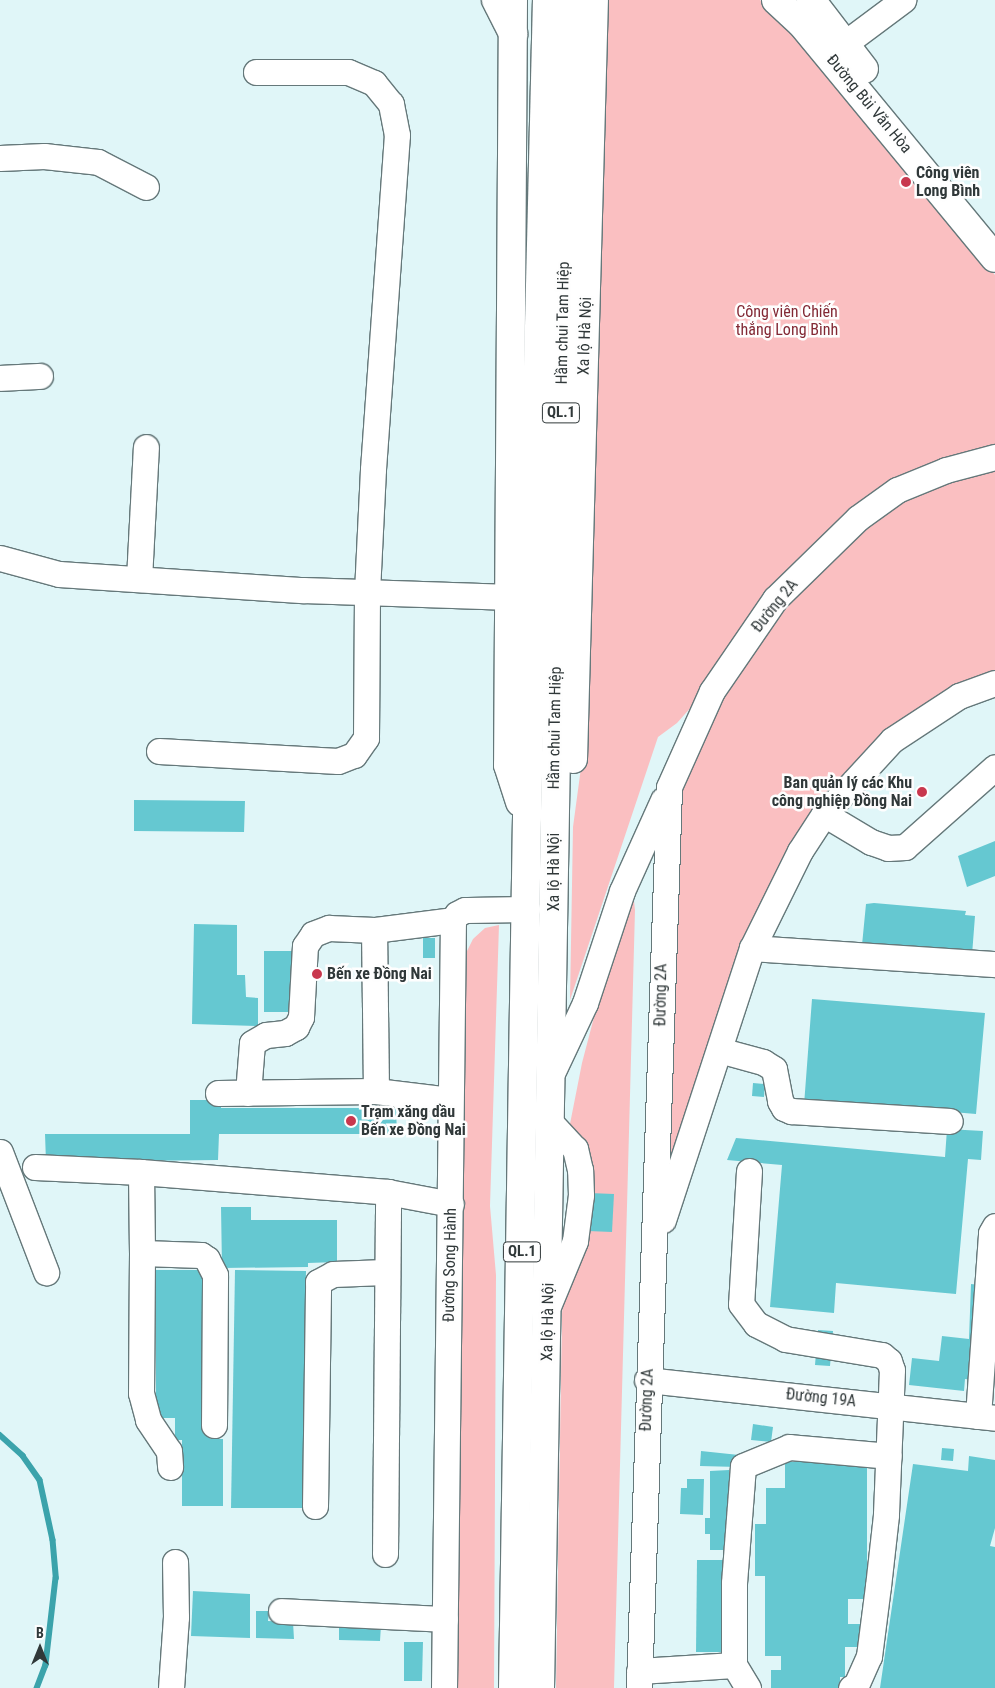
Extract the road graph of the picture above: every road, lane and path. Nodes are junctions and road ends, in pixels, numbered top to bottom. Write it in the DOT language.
graph roads {
  1 [pos="496,0"];
  2 [pos="513,0"];
  3 [pos="547,0"];
  4 [pos="776,0"];
  5 [pos="811,0"];
  6 [pos="903,0"];
  7 [pos="588,1"];
  8 [pos="513,34"];
  9 [pos="836,50"];
  10 [pos="256,72"];
  11 [pos="0,158"];
  12 [pos="146,187"];
  13 [pos="995,235"];
  14 [pos="995,258"];
  15 [pos="40,376"];
  16 [pos="0,378"];
  17 [pos="146,447"];
  18 [pos="995,457"];
  19 [pos="0,558"];
  20 [pos="139,580"];
  21 [pos="366,592"];
  22 [pos="509,597"];
  23 [pos="995,683"];
  24 [pos="159,751"];
  25 [pos="995,767"];
  26 [pos="668,787"];
  27 [pos="824,814"];
  28 [pos="527,817"];
  29 [pos="527,909"];
  30 [pos="453,920"];
  31 [pos="374,930"];
  32 [pos="752,948"];
  33 [pos="995,964"];
  34 [pos="719,1050"];
  35 [pos="554,1071"];
  36 [pos="376,1091"];
  37 [pos="218,1093"];
  38 [pos="248,1093"];
  39 [pos="450,1100"];
  40 [pos="950,1122"];
  41 [pos="0,1152"];
  42 [pos="35,1167"];
  43 [pos="749,1171"];
  44 [pos="141,1172"];
  45 [pos="388,1192"];
  46 [pos="451,1204"];
  47 [pos="995,1226"];
  48 [pos="654,1248"];
  49 [pos="142,1253"];
  50 [pos="46,1272"];
  51 [pos="385,1272"];
  52 [pos="647,1380"];
  53 [pos="889,1405"];
  54 [pos="987,1417"];
  55 [pos="214,1425"];
  56 [pos="889,1456"];
  57 [pos="170,1468"];
  58 [pos="315,1506"];
  59 [pos="385,1554"];
  60 [pos="175,1562"];
  61 [pos="281,1611"];
  62 [pos="445,1619"];
  63 [pos="734,1665"];
  64 [pos="639,1679"];
  65 [pos="171,1688"];
  66 [pos="444,1688"];
  67 [pos="513,1688"];
  68 [pos="540,1688"];
  69 [pos="748,1688"];
  70 [pos="851,1688"];
  1 -- 8 [label="main road"];
  2 -- 8 [label="main road, Xa lộ Hà Nội / QL.1"];
  3 -- 28 [label="main road, Hầm chui Tam Hiệp / QL.1"];
  4 -- 9 [label="main road, Đường Bùi Văn Hòa"];
  5 -- 9 [label="main road, Đường Bùi Văn Hòa"];
  6 -- 9 [label="street"];
  7 -- 35 [label="main road, Xa lộ Hà Nội / QL.1"];
  8 -- 22 [label="main road, Xa lộ Hà Nội / QL.1"];
  9 -- 13 [label="main road, Đường Bùi Văn Hòa"];
  9 -- 14 [label="main road, Đường Bùi Văn Hòa"];
  10 -- 21 [label="street"];
  11 -- 12 [label="street"];
  15 -- 16 [label="street"];
  17 -- 20 [label="street"];
  18 -- 26 [label="street, Đường 2A"];
  19 -- 20 [label="street"];
  20 -- 21 [label="street"];
  21 -- 22 [label="street"];
  21 -- 24 [label="street"];
  22 -- 28 [label="main road, Xa lộ Hà Nội / QL.1"];
  23 -- 27 [label="street"];
  25 -- 27 [label="street"];
  26 -- 35 [label="street"];
  26 -- 48 [label="street, Đường 2A"];
  27 -- 32 [label="street"];
  28 -- 29 [label="main road, Xa lộ Hà Nội / QL.1"];
  29 -- 30 [label="street"];
  29 -- 67 [label="main road, Xa lộ Hà Nội / QL.1"];
  30 -- 31 [label="street"];
  30 -- 39 [label="street, Đường Song Hành"];
  31 -- 36 [label="street"];
  31 -- 38 [label="street"];
  32 -- 33 [label="street"];
  32 -- 34 [label="street"];
  34 -- 40 [label="street"];
  34 -- 48 [label="street"];
  35 -- 68 [label="main road, Xa lộ Hà Nội / QL.1"];
  36 -- 38 [label="street"];
  36 -- 39 [label="street"];
  37 -- 38 [label="street"];
  39 -- 46 [label="street, Đường Song Hành"];
  41 -- 50 [label="street"];
  42 -- 44 [label="street"];
  43 -- 53 [label="street"];
  44 -- 45 [label="street"];
  44 -- 49 [label="street"];
  45 -- 46 [label="street"];
  45 -- 51 [label="street"];
  46 -- 62 [label="street, Đường Song Hành"];
  47 -- 54 [label="street"];
  48 -- 52 [label="street, Đường 2A"];
  49 -- 55 [label="street"];
  49 -- 57 [label="street"];
  51 -- 58 [label="street"];
  51 -- 59 [label="street"];
  52 -- 53 [label="street, Đường 19A"];
  52 -- 64 [label="street, Đường 2A"];
  53 -- 54 [label="street, Đường 19A"];
  53 -- 56 [label="street"];
  56 -- 63 [label="street"];
  56 -- 70 [label="street"];
  60 -- 65 [label="street"];
  61 -- 62 [label="street"];
  62 -- 66 [label="street, Đường Song Hành"];
  63 -- 64 [label="street"];
  63 -- 69 [label="street"];
}
